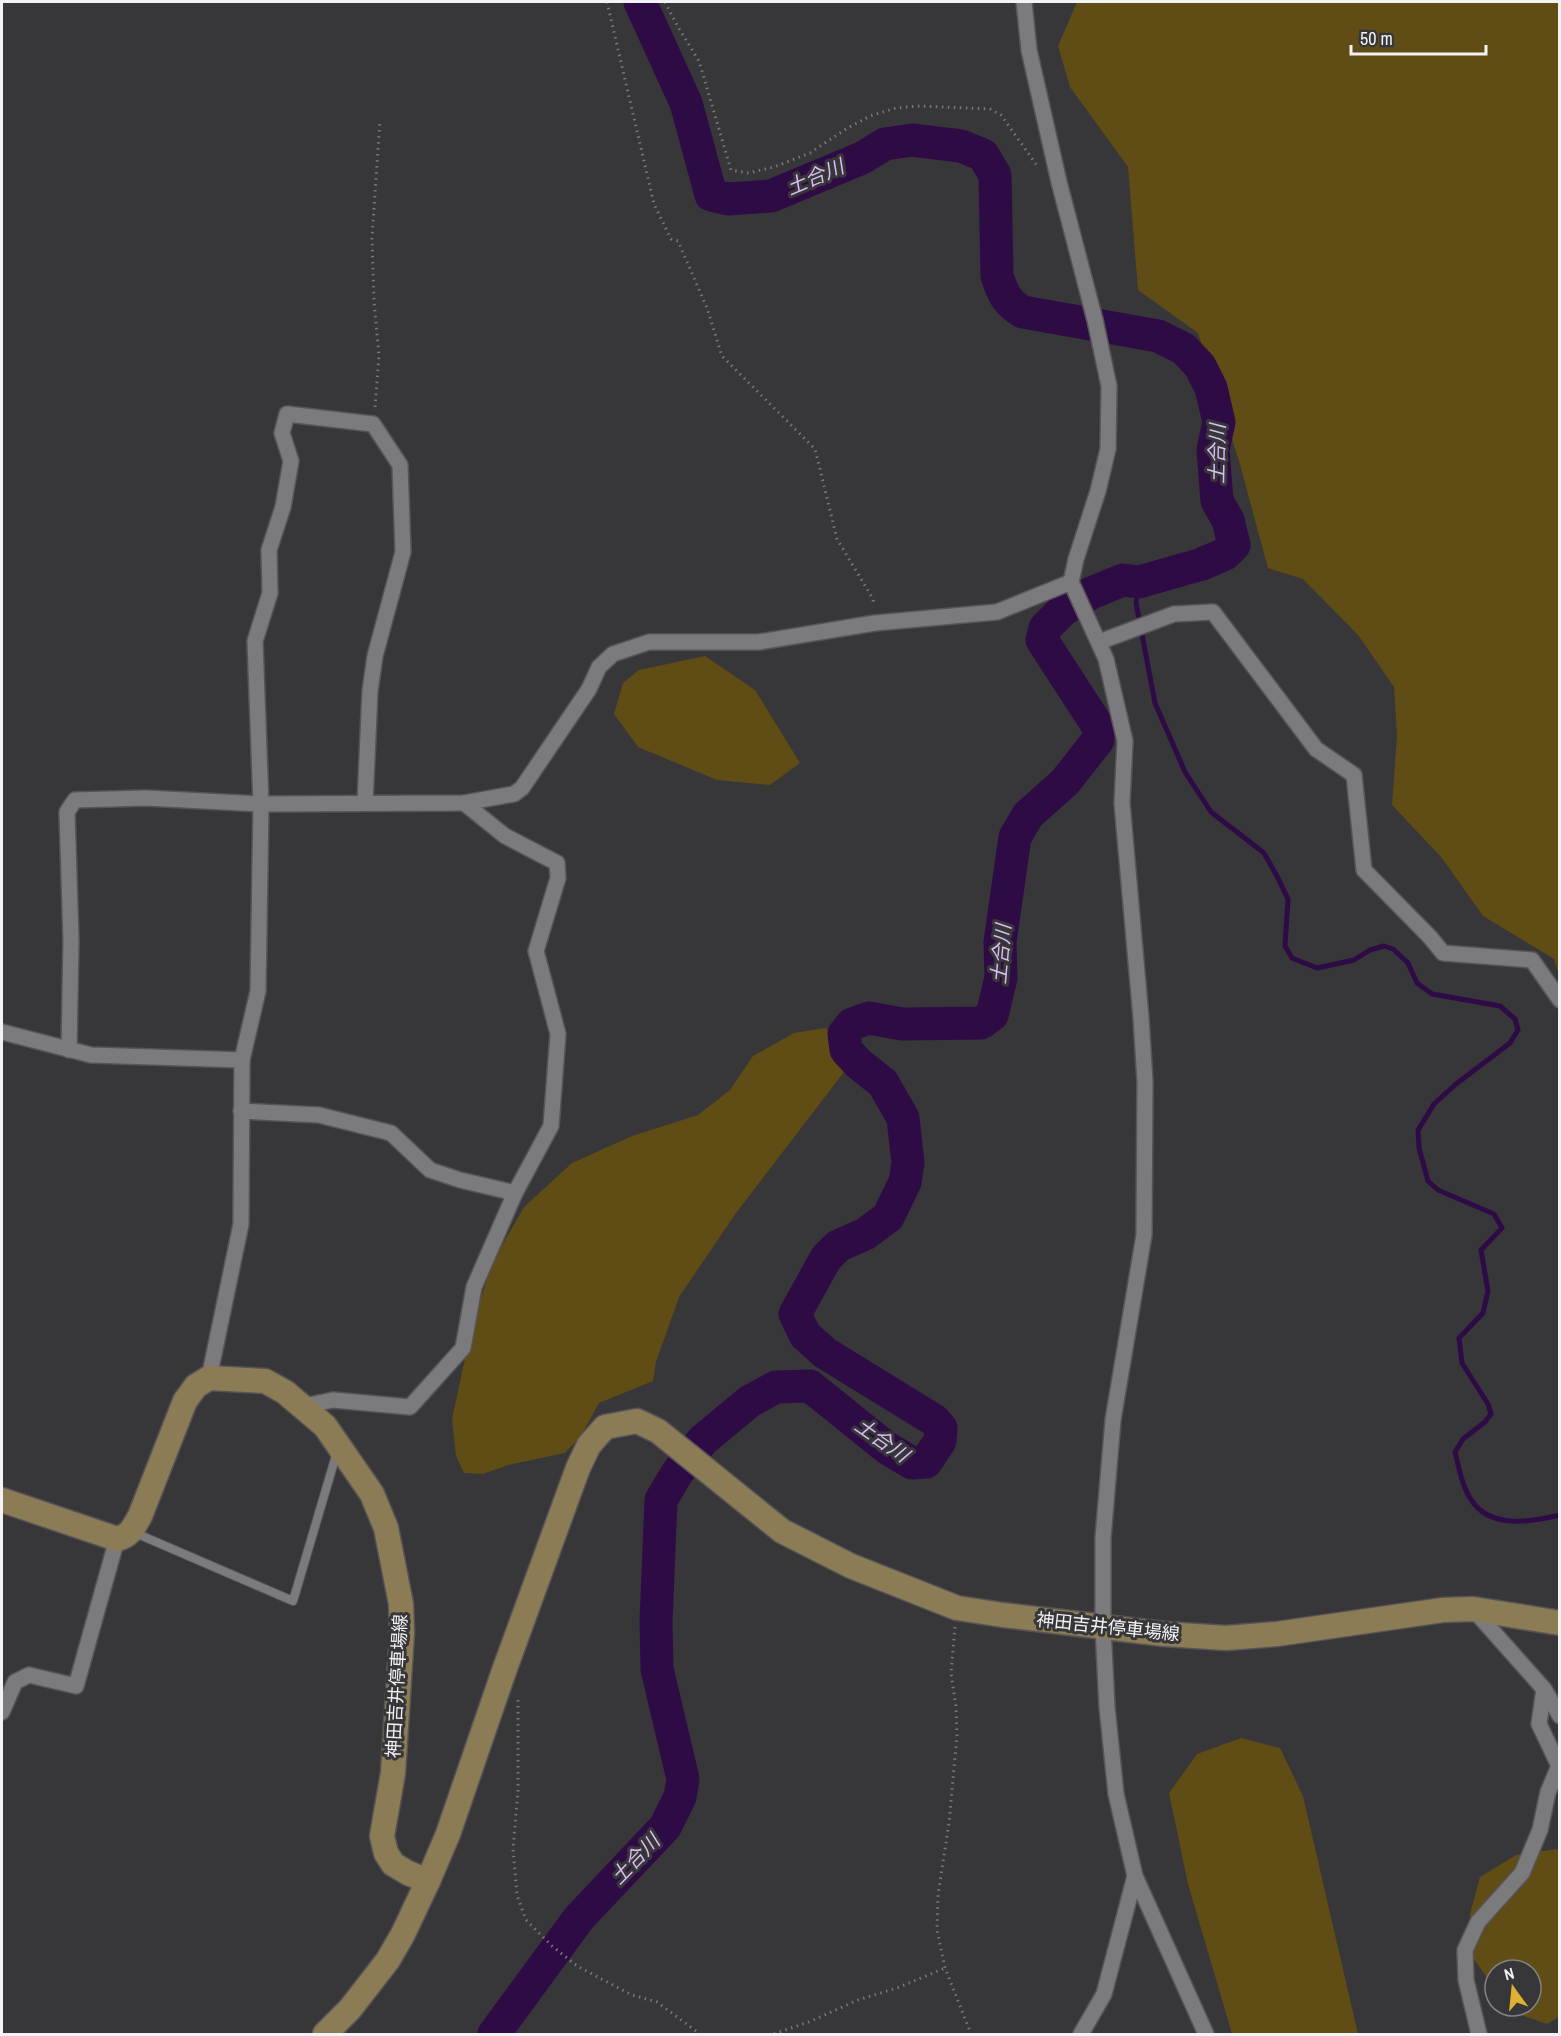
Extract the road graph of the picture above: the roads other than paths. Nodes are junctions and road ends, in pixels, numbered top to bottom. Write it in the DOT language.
graph roads {
  1 [pos="1023,2"];
  2 [pos="1071,582"];
  3 [pos="1099,642"];
  4 [pos="365,803"];
  5 [pos="464,803"];
  6 [pos="261,804"];
  7 [pos="1560,1000"];
  8 [pos="2,1032"];
  9 [pos="69,1050"];
  10 [pos="242,1060"];
  11 [pos="241,1111"];
  12 [pos="515,1193"];
  13 [pos="209,1378"];
  14 [pos="304,1406"];
  15 [pos="339,1445"];
  16 [pos="2,1500"];
  17 [pos="124,1535"];
  18 [pos="1473,1609"];
  19 [pos="1560,1623"];
  20 [pos="1103,1627"];
  21 [pos="1544,1689"];
  22 [pos="2,1712"];
  23 [pos="1560,1716"];
  24 [pos="1135,1876"];
  25 [pos="428,1881"];
  26 [pos="325,2034"];
  27 [pos="1081,2034"];
  28 [pos="1206,2034"];
  29 [pos="1479,2034"];
  1 -- 2 [label="street"];
  2 -- 3 [label="street"];
  2 -- 5 [label="street"];
  3 -- 7 [label="street"];
  3 -- 20 [label="street"];
  4 -- 5 [label="street"];
  4 -- 6 [label="street"];
  4 -- 6 [label="street"];
  5 -- 12 [label="street"];
  6 -- 9 [label="street"];
  6 -- 10 [label="street"];
  8 -- 9 [label="street"];
  9 -- 10 [label="street"];
  10 -- 11 [label="street"];
  11 -- 12 [label="street"];
  11 -- 13 [label="street"];
  12 -- 14 [label="street"];
  13 -- 14 [label="main road, 神田吉井停車場線"];
  13 -- 17 [label="main road"];
  14 -- 15 [label="main road, 神田吉井停車場線"];
  15 -- 17 [label="lane"];
  15 -- 25 [label="main road, 神田吉井停車場線"];
  16 -- 17 [label="main road"];
  17 -- 22 [label="street"];
  18 -- 19 [label="main road, 神田吉井停車場線"];
  18 -- 20 [label="main road, 神田吉井停車場線"];
  18 -- 21 [label="street"];
  20 -- 24 [label="street"];
  20 -- 25 [label="main road, 神田吉井停車場線"];
  21 -- 23 [label="street"];
  21 -- 29 [label="street"];
  24 -- 27 [label="street"];
  24 -- 28 [label="street"];
  25 -- 26 [label="main road, 神田吉井停車場線"];
}
